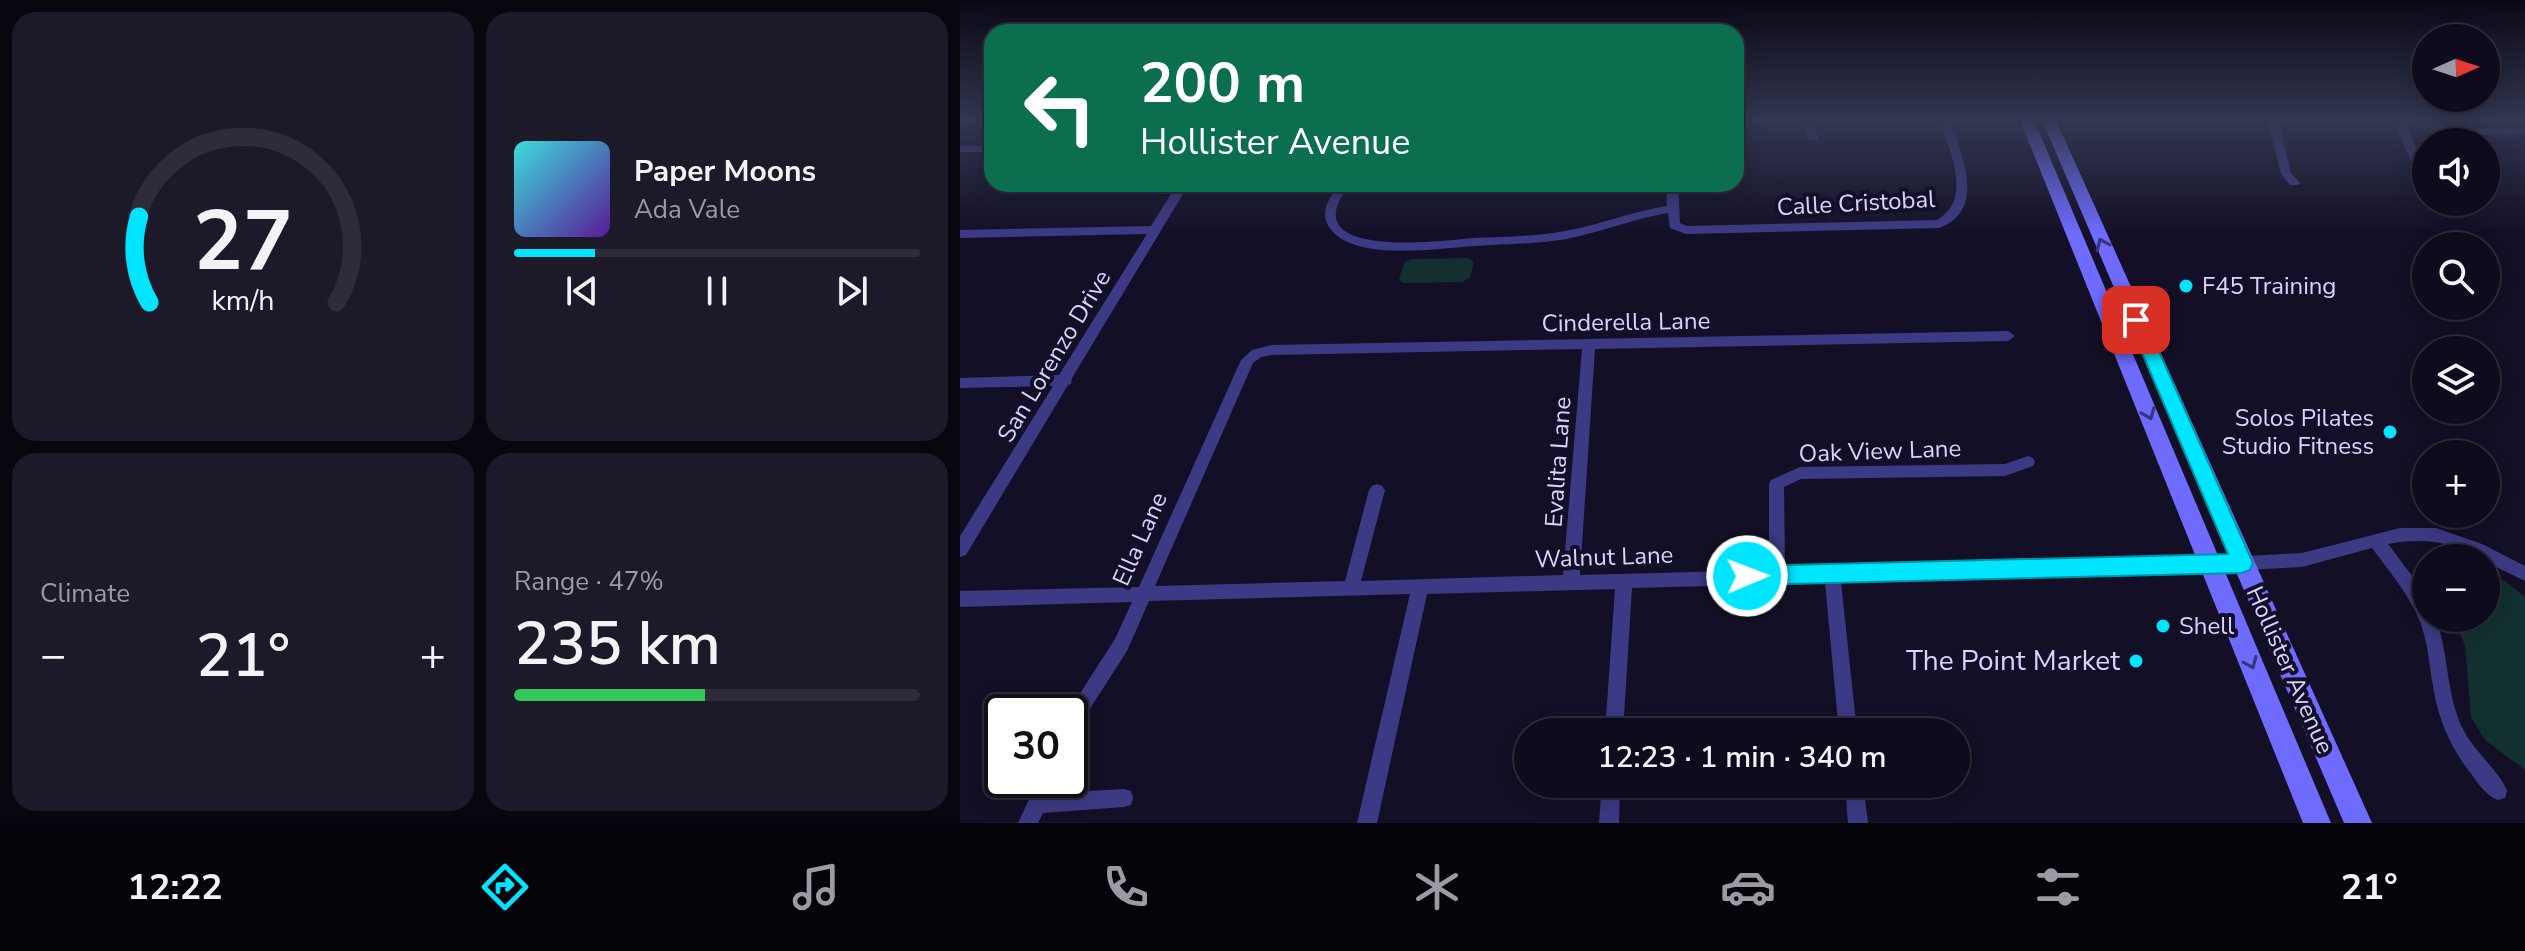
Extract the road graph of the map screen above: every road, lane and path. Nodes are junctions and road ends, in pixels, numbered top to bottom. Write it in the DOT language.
graph roads {
  1 [pos="1957,158"];
  2 [pos="2043,158"];
  3 [pos="2066,158"];
  4 [pos="2282,158"];
  5 [pos="2294,183"];
  6 [pos="1178,192"];
  7 [pos="1340,192"];
  8 [pos="1672,192"];
  9 [pos="1671,209"];
  10 [pos="1959,212"];
  11 [pos="1973,219"];
  12 [pos="1156,230"];
  13 [pos="960,234"];
  14 [pos="2008,336"];
  15 [pos="1589,345"];
  16 [pos="1248,360"];
  17 [pos="1066,380"];
  18 [pos="960,383"];
  19 [pos="2028,462"];
  20 [pos="1377,490"];
  21 [pos="2375,540"];
  22 [pos="960,550"];
  23 [pos="2242,563"];
  24 [pos="2210,565"];
  25 [pos="2525,574"];
  26 [pos="1777,575"];
  27 [pos="1832,575"];
  28 [pos="1624,580"];
  29 [pos="1571,582"];
  30 [pos="1351,588"];
  31 [pos="1420,588"];
  32 [pos="2412,589"];
  33 [pos="1144,594"];
  34 [pos="960,599"];
  35 [pos="2432,632"];
  36 [pos="1088,696"];
  37 [pos="1615,718"];
  38 [pos="1847,718"];
  39 [pos="2498,791"];
  40 [pos="1039,798"];
  41 [pos="1124,798"];
  42 [pos="1610,798"];
  43 [pos="1855,798"];
  44 [pos="1036,804"];
  45 [pos="1028,823"];
  46 [pos="1367,823"];
  47 [pos="1609,823"];
  48 [pos="1858,823"];
  49 [pos="2317,823"];
  50 [pos="2358,823"];
  1 -- 10 [label="street, Calle Cristobal"];
  2 -- 24 [label="main road, Hollister Avenue, one-way"];
  23 -- 3 [label="main road, Hollister Avenue, one-way"];
  4 -- 5 [label="street"];
  6 -- 12 [label="street, San Lorenzo Drive"];
  7 -- 9 [label="street"];
  8 -- 9 [label="street"];
  9 -- 10 [label="street, Calle Cristobal"];
  10 -- 11 [label="street"];
  12 -- 13 [label="street"];
  12 -- 17 [label="street, San Lorenzo Drive"];
  14 -- 15 [label="street, Cinderella Lane"];
  15 -- 16 [label="street, Cinderella Lane"];
  15 -- 29 [label="street, Evalita Lane"];
  16 -- 33 [label="street, Ella Lane"];
  17 -- 18 [label="street"];
  17 -- 22 [label="street, San Lorenzo Drive"];
  19 -- 26 [label="street, Oak View Lane"];
  20 -- 30 [label="street"];
  21 -- 23 [label="street, Walnut Lane"];
  21 -- 25 [label="street, Walnut Lane"];
  21 -- 32 [label="street"];
  23 -- 24 [label="street, Walnut Lane"];
  23 -- 50 [label="main road, Hollister Avenue"];
  24 -- 27 [label="street, Walnut Lane"];
  24 -- 49 [label="main road, Hollister Avenue, one-way"];
  26 -- 27 [label="street, Walnut Lane"];
  26 -- 28 [label="street, Walnut Lane"];
  27 -- 38 [label="street"];
  28 -- 29 [label="street, Walnut Lane"];
  28 -- 37 [label="street"];
  29 -- 31 [label="street, Walnut Lane"];
  30 -- 31 [label="street, Walnut Lane"];
  30 -- 33 [label="street, Walnut Lane"];
  31 -- 46 [label="street"];
  33 -- 34 [label="street, Walnut Lane"];
  33 -- 36 [label="street, Ella Lane"];
  35 -- 39 [label="street"];
  40 -- 44 [label="street"];
  41 -- 44 [label="street"];
  42 -- 47 [label="street"];
  43 -- 48 [label="street"];
  44 -- 45 [label="street"];
}
